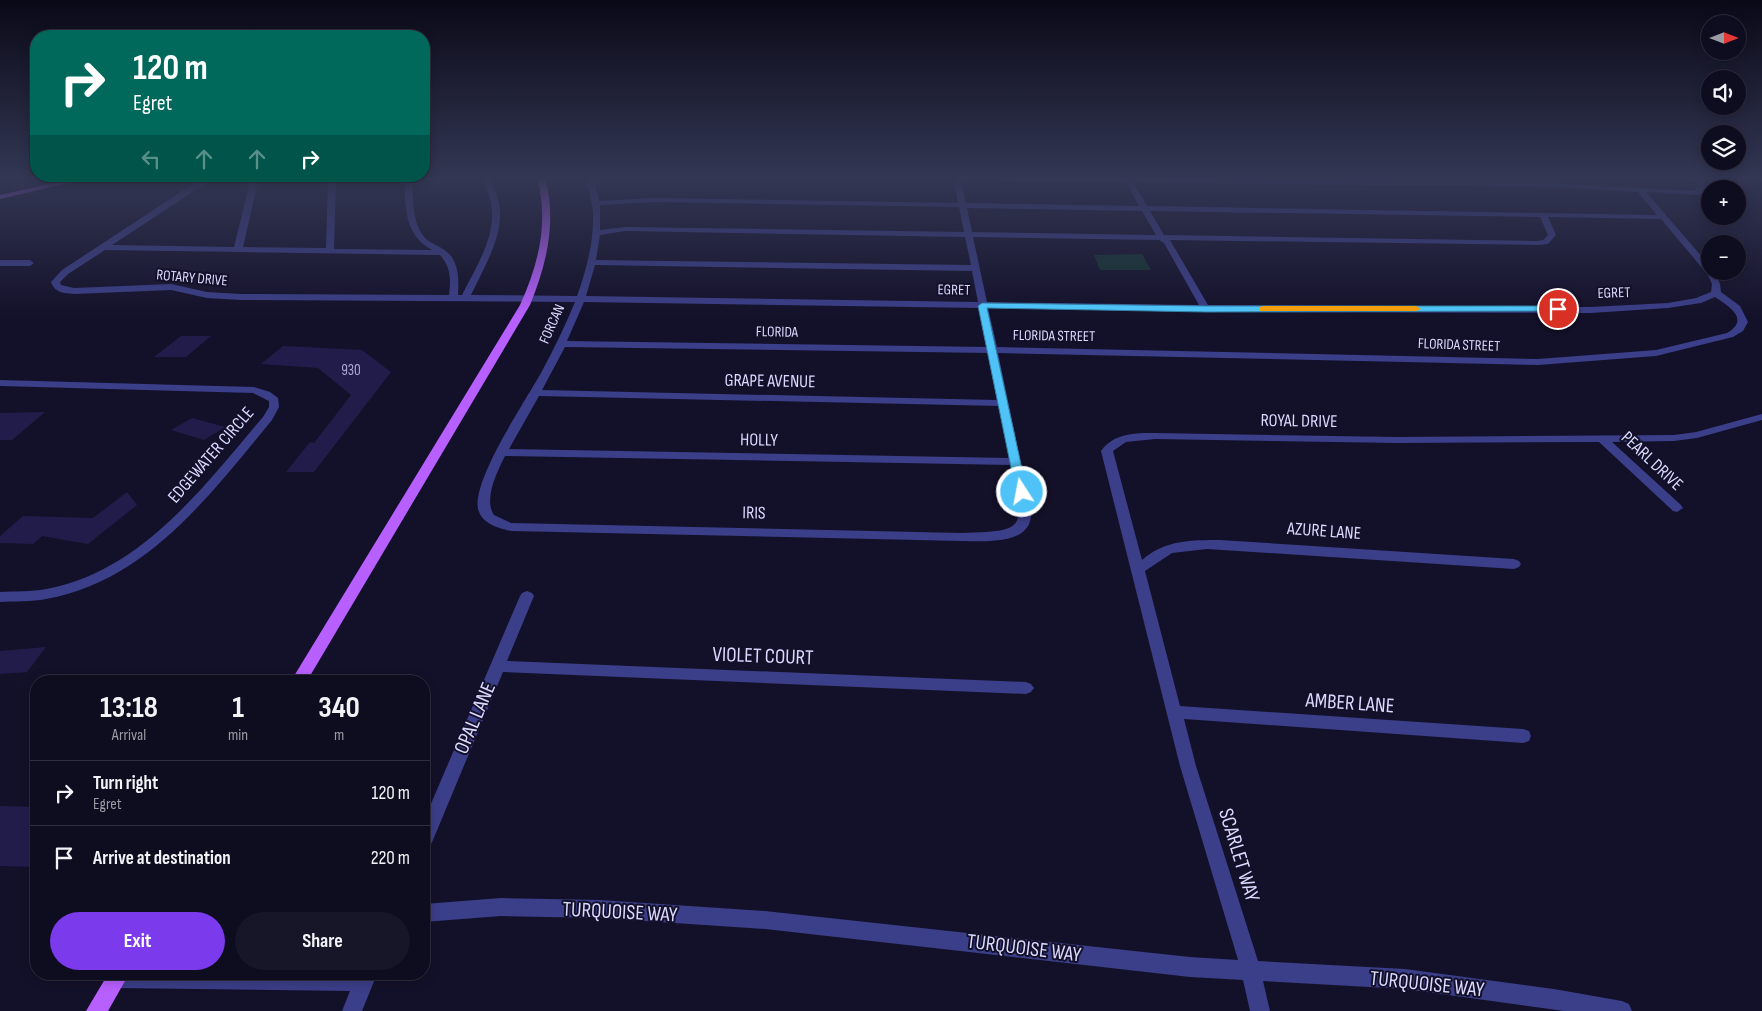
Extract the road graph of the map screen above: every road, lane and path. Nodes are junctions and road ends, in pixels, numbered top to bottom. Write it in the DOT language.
graph roads {
  1 [pos="137,224"];
  2 [pos="244,224"];
  3 [pos="331,224"];
  4 [pos="414,224"];
  5 [pos="494,224"];
  6 [pos="547,224"];
  7 [pos="596,224"];
  8 [pos="966,224"];
  9 [pos="1153,224"];
  10 [pos="1547,224"];
  11 [pos="1670,224"];
  12 [pos="596,233"];
  13 [pos="968,234"];
  14 [pos="1161,238"];
  15 [pos="103,247"];
  16 [pos="238,250"];
  17 [pos="330,251"];
  18 [pos="444,253"];
  19 [pos="0,263"];
  20 [pos="30,263"];
  21 [pos="590,264"];
  22 [pos="975,268"];
  23 [pos="1716,293"];
  24 [pos="452,296"];
  25 [pos="466,296"];
  26 [pos="529,297"];
  27 [pos="580,298"];
  28 [pos="982,306"];
  29 [pos="1206,309"];
  30 [pos="561,344"];
  31 [pos="992,350"];
  32 [pos="0,383"];
  33 [pos="535,393"];
  34 [pos="1004,403"];
  35 [pos="1762,417"];
  36 [pos="1602,439"];
  37 [pos="501,452"];
  38 [pos="1016,462"];
  39 [pos="492,475"];
  40 [pos="1677,508"];
  41 [pos="1514,564"];
  42 [pos="1139,570"];
  43 [pos="527,596"];
  44 [pos="0,598"];
  45 [pos="498,666"];
  46 [pos="303,675"];
  47 [pos="1026,688"];
  48 [pos="1175,712"];
  49 [pos="1523,736"];
  50 [pos="430,826"];
  51 [pos="430,913"];
  52 [pos="1251,971"];
  53 [pos="115,980"];
  54 [pos="365,980"];
  55 [pos="96,1011"];
  56 [pos="352,1011"];
  57 [pos="1260,1011"];
  58 [pos="1622,1011"];
  1 -- 15 [label="street, ROTARY DRIVE"];
  2 -- 16 [label="street"];
  3 -- 17 [label="street"];
  4 -- 18 [label="street"];
  5 -- 25 [label="street"];
  6 -- 26 [label="main road"];
  7 -- 12 [label="street, FORCAN"];
  8 -- 13 [label="street"];
  9 -- 14 [label="street"];
  10 -- 14 [label="street"];
  11 -- 23 [label="street"];
  12 -- 13 [label="street"];
  12 -- 21 [label="street, FORCAN"];
  13 -- 14 [label="street"];
  13 -- 22 [label="street"];
  14 -- 29 [label="street"];
  15 -- 16 [label="street"];
  15 -- 24 [label="street, ROTARY DRIVE"];
  16 -- 17 [label="street"];
  17 -- 18 [label="street"];
  18 -- 24 [label="street"];
  19 -- 20 [label="street"];
  21 -- 22 [label="street"];
  21 -- 27 [label="street, FORCAN"];
  22 -- 28 [label="street"];
  23 -- 29 [label="street, EGRET"];
  23 -- 31 [label="street, FLORIDA STREET"];
  24 -- 25 [label="street, ROTARY DRIVE"];
  25 -- 26 [label="street, ROTARY DRIVE"];
  26 -- 27 [label="street, EGRET"];
  26 -- 46 [label="main road"];
  27 -- 28 [label="street, EGRET"];
  27 -- 30 [label="street, FORCAN"];
  28 -- 29 [label="street, EGRET"];
  28 -- 31 [label="street"];
  30 -- 31 [label="street, FLORIDA"];
  30 -- 33 [label="street, FORCAN"];
  31 -- 34 [label="street"];
  32 -- 44 [label="street, EDGEWATER CIRCLE"];
  33 -- 34 [label="street, GRAPE AVENUE"];
  33 -- 37 [label="street, FORCAN"];
  34 -- 38 [label="street"];
  35 -- 36 [label="street, ROYAL DRIVE"];
  36 -- 40 [label="street, PEARL DRIVE"];
  36 -- 42 [label="street, ROYAL DRIVE"];
  37 -- 38 [label="street, HOLLY"];
  37 -- 39 [label="street, FORCAN"];
  38 -- 39 [label="street, IRIS"];
  41 -- 42 [label="street, AZURE LANE"];
  42 -- 48 [label="street, ROYAL DRIVE"];
  43 -- 45 [label="street, OPAL LANE"];
  45 -- 47 [label="street, VIOLET COURT"];
  45 -- 50 [label="street, OPAL LANE"];
  48 -- 49 [label="street, AMBER LANE"];
  48 -- 52 [label="street, SCARLET WAY"];
  51 -- 52 [label="street, TURQUOISE WAY"];
  52 -- 57 [label="street, SCARLET WAY"];
  52 -- 58 [label="street, TURQUOISE WAY"];
  53 -- 55 [label="main road"];
  54 -- 56 [label="street"];
}
